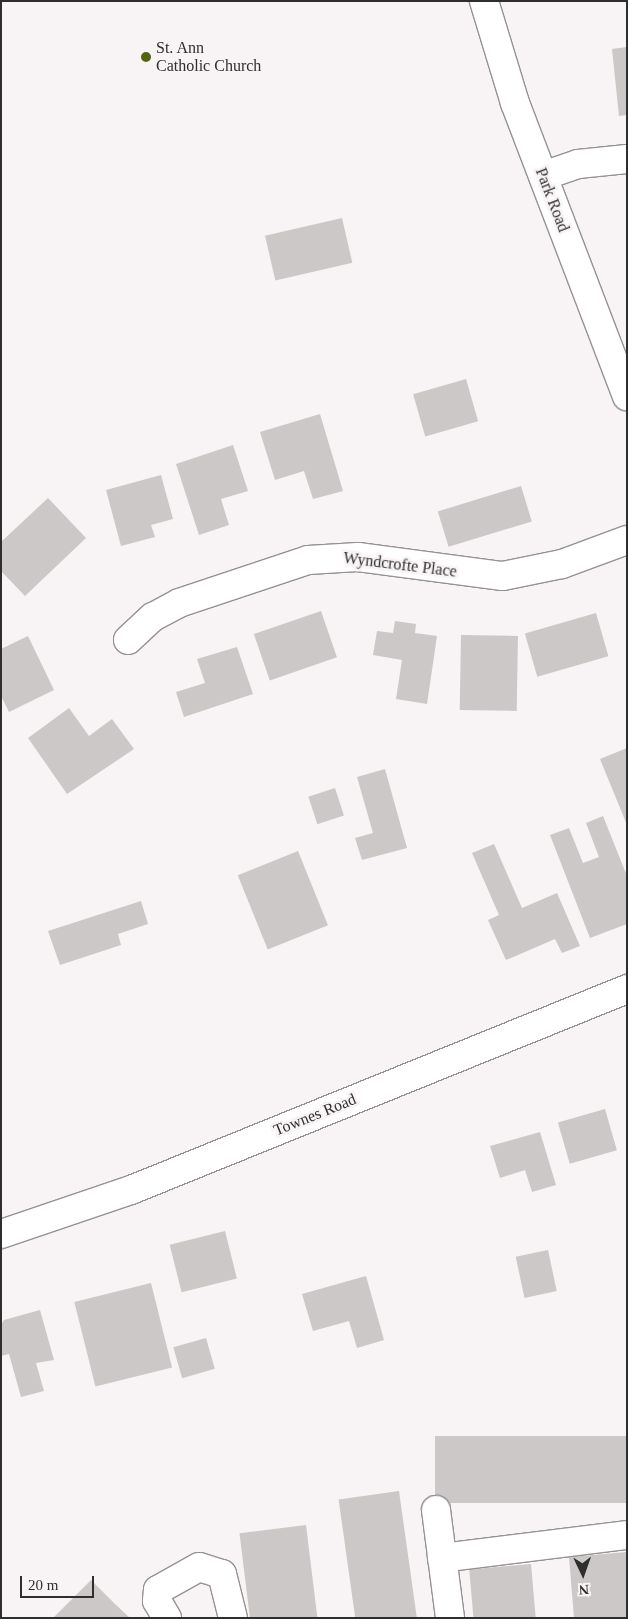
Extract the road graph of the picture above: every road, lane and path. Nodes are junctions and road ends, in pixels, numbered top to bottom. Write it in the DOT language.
graph roads {
  1 [pos="484,1"];
  2 [pos="627,158"];
  3 [pos="543,176"];
  4 [pos="627,396"];
  5 [pos="627,540"];
  6 [pos="128,640"];
  7 [pos="627,989"];
  8 [pos="1,1234"];
  9 [pos="436,1510"];
  10 [pos="627,1535"];
  11 [pos="442,1558"];
  12 [pos="167,1618"];
  13 [pos="233,1618"];
  14 [pos="450,1618"];
  1 -- 3 [label="street, Park Road"];
  2 -- 3 [label="street"];
  3 -- 4 [label="street, Park Road"];
  5 -- 6 [label="street, Wyndcrofte Place"];
  7 -- 8 [label="street, Townes Road"];
  9 -- 11 [label="street"];
  10 -- 11 [label="street"];
  11 -- 14 [label="street"];
  12 -- 13 [label="street"];
}
